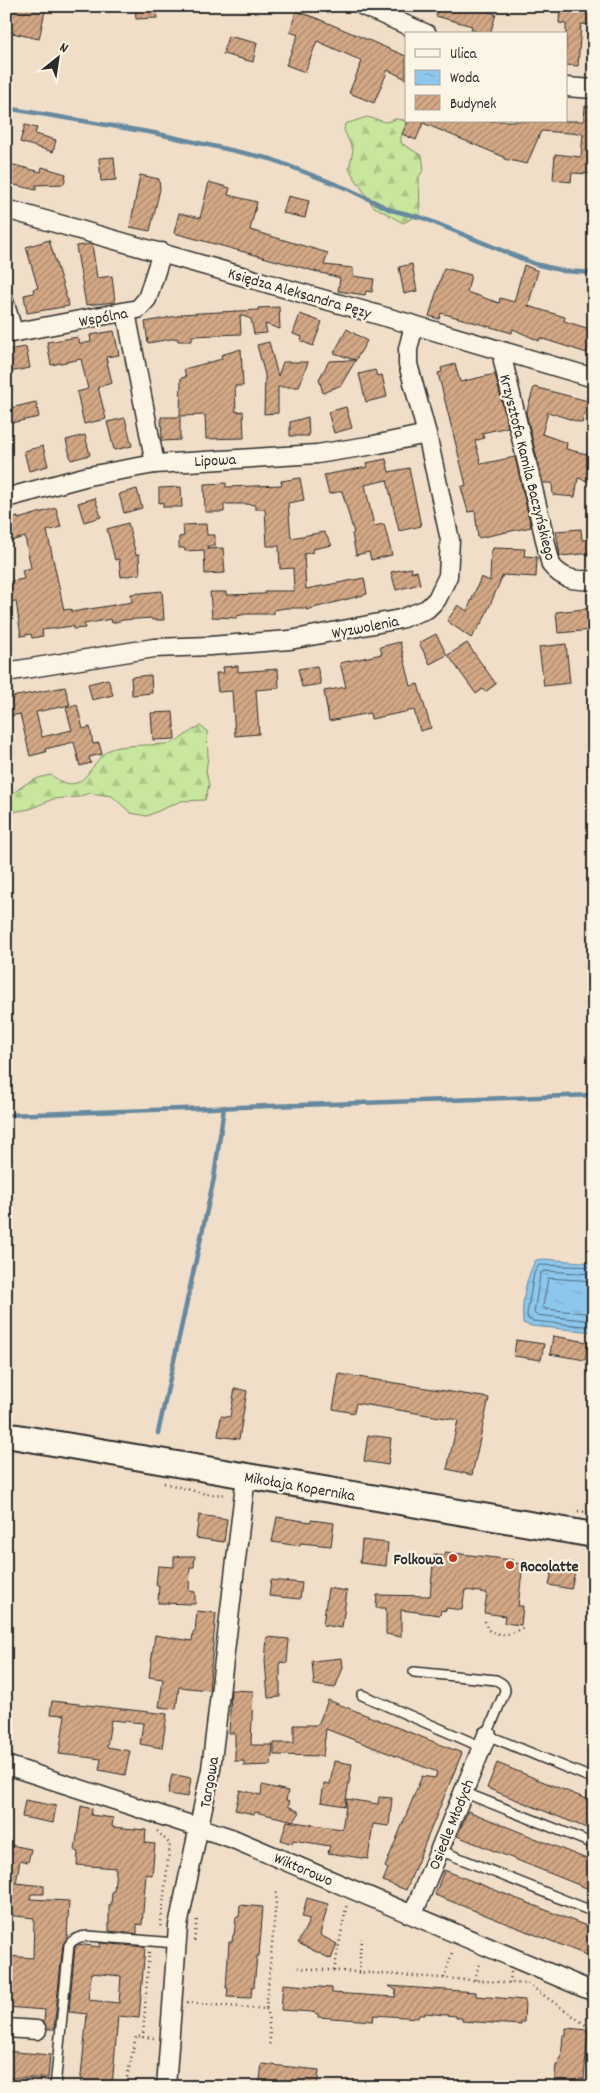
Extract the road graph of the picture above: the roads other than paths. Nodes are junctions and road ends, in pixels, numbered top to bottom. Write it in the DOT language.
graph roads {
  1 [pos="363,6"];
  2 [pos="422,32"];
  3 [pos="568,87"];
  4 [pos="594,89"];
  5 [pos="6,209"];
  6 [pos="162,252"];
  7 [pos="6,292"];
  8 [pos="126,312"];
  9 [pos="414,325"];
  10 [pos="12,333"];
  11 [pos="505,352"];
  12 [pos="594,378"];
  13 [pos="427,434"];
  14 [pos="155,464"];
  15 [pos="6,498"];
  16 [pos="594,580"];
  17 [pos="6,672"];
  18 [pos="6,1435"];
  19 [pos="246,1476"];
  20 [pos="594,1535"];
  21 [pos="414,1672"];
  22 [pos="362,1695"];
  23 [pos="484,1741"];
  24 [pos="6,1765"];
  25 [pos="594,1779"];
  26 [pos="463,1792"];
  27 [pos="199,1828"];
  28 [pos="594,1844"];
  29 [pos="439,1850"];
  30 [pos="594,1912"];
  31 [pos="413,1914"];
  32 [pos="162,1942"];
  33 [pos="594,1992"];
  34 [pos="6,2028"];
  35 [pos="37,2030"];
  36 [pos="56,2087"];
  37 [pos="166,2087"];
  1 -- 2 [label="street"];
  3 -- 4 [label="street"];
  5 -- 6 [label="street, Księdza Aleksandra Pęzy"];
  6 -- 8 [label="street, Wspólna"];
  6 -- 9 [label="street, Księdza Aleksandra Pęzy"];
  7 -- 10 [label="lane"];
  8 -- 10 [label="street, Wspólna"];
  8 -- 14 [label="street"];
  9 -- 11 [label="street, Księdza Aleksandra Pęzy"];
  9 -- 13 [label="street, Wyzwolenia"];
  11 -- 12 [label="street, Księdza Aleksandra Pęzy"];
  11 -- 16 [label="street, Krzysztofa Kamila Baczyńskiego"];
  13 -- 14 [label="street, Lipowa"];
  13 -- 17 [label="street, Wyzwolenia"];
  14 -- 15 [label="street, Lipowa"];
  18 -- 19 [label="main road, Mikołaja Kopernika"];
  19 -- 20 [label="main road, Mikołaja Kopernika"];
  19 -- 27 [label="street, Targowa"];
  21 -- 23 [label="lane"];
  22 -- 23 [label="lane"];
  23 -- 25 [label="lane"];
  23 -- 26 [label="street, Osiedle Młodych"];
  24 -- 27 [label="street, Wiktorowo"];
  26 -- 28 [label="lane"];
  26 -- 29 [label="street, Osiedle Młodych"];
  27 -- 31 [label="street, Wiktorowo"];
  27 -- 32 [label="street, Targowa"];
  29 -- 30 [label="lane"];
  29 -- 31 [label="street, Osiedle Młodych"];
  31 -- 33 [label="street, Wiktorowo"];
  32 -- 36 [label="lane"];
  32 -- 37 [label="street, Targowa"];
  34 -- 35 [label="street"];
}
